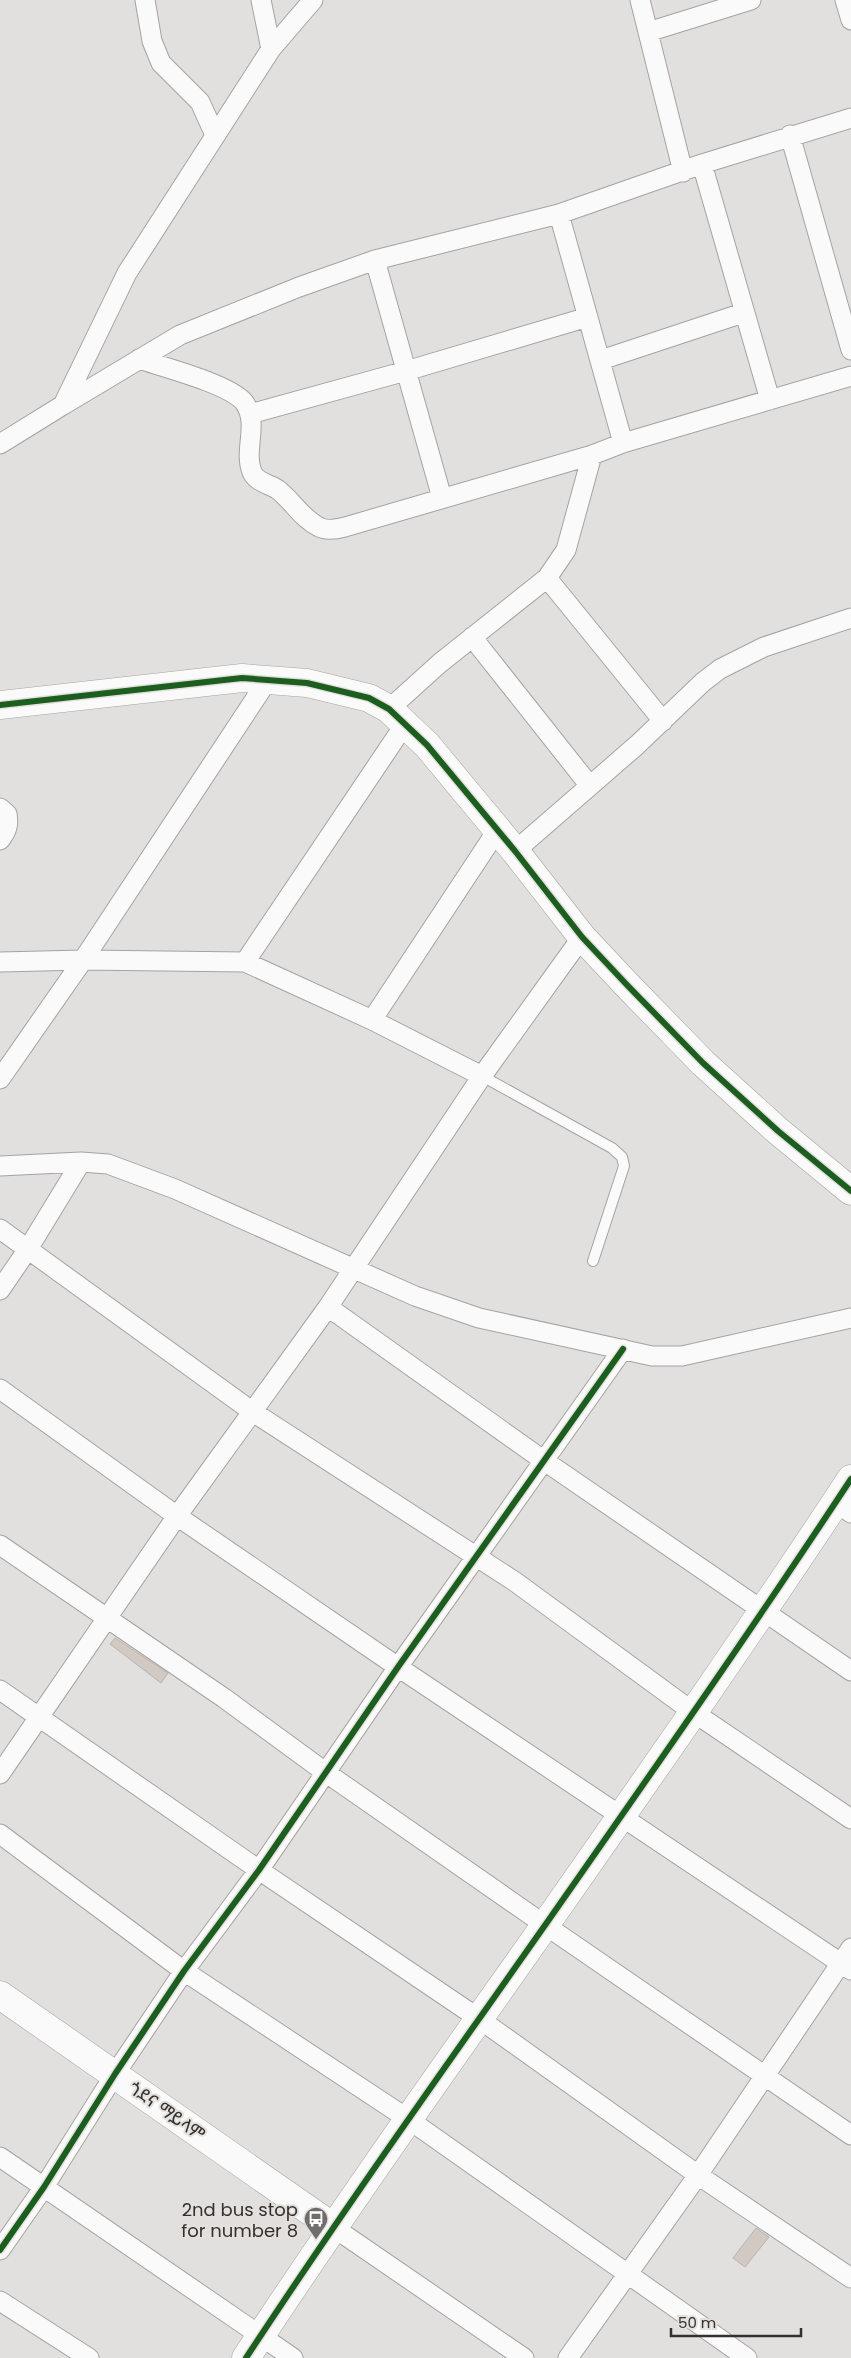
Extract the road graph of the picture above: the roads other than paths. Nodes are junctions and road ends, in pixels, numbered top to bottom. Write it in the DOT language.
graph roads {
  1 [pos="145,0"];
  2 [pos="261,0"];
  3 [pos="313,0"];
  4 [pos="640,0"];
  5 [pos="751,0"];
  6 [pos="845,0"];
  7 [pos="851,20"];
  8 [pos="648,32"];
  9 [pos="271,49"];
  10 [pos="851,118"];
  11 [pos="215,135"];
  12 [pos="790,135"];
  13 [pos="702,164"];
  14 [pos="683,172"];
  15 [pos="559,214"];
  16 [pos="375,260"];
  17 [pos="743,313"];
  18 [pos="588,317"];
  19 [pos="851,350"];
  20 [pos="139,359"];
  21 [pos="601,360"];
  22 [pos="406,371"];
  23 [pos="851,376"];
  24 [pos="770,400"];
  25 [pos="63,404"];
  26 [pos="250,414"];
  27 [pos="623,443"];
  28 [pos="0,444"];
  29 [pos="592,455"];
  30 [pos="442,498"];
  31 [pos="547,578"];
  32 [pos="851,618"];
  33 [pos="472,637"];
  34 [pos="269,678"];
  35 [pos="0,704"];
  36 [pos="397,716"];
  37 [pos="663,721"];
  38 [pos="590,786"];
  39 [pos="0,808"];
  40 [pos="498,830"];
  41 [pos="0,840"];
  42 [pos="516,851"];
  43 [pos="582,937"];
  44 [pos="83,960"];
  45 [pos="0,962"];
  46 [pos="245,962"];
  47 [pos="372,1020"];
  48 [pos="482,1076"];
  49 [pos="0,1079"];
  50 [pos="81,1162"];
  51 [pos="0,1166"];
  52 [pos="851,1191"];
  53 [pos="0,1229"];
  54 [pos="28,1249"];
  55 [pos="594,1261"];
  56 [pos="354,1267"];
  57 [pos="0,1290"];
  58 [pos="328,1306"];
  59 [pos="851,1318"];
  60 [pos="623,1349"];
  61 [pos="0,1389"];
  62 [pos="253,1412"];
  63 [pos="543,1460"];
  64 [pos="851,1479"];
  65 [pos="843,1508"];
  66 [pos="177,1516"];
  67 [pos="0,1545"];
  68 [pos="476,1556"];
  69 [pos="762,1610"];
  70 [pos="108,1618"];
  71 [pos="398,1667"];
  72 [pos="851,1671"];
  73 [pos="0,1690"];
  74 [pos="693,1712"];
  75 [pos="39,1716"];
  76 [pos="325,1772"];
  77 [pos="0,1774"];
  78 [pos="621,1817"];
  79 [pos="851,1819"];
  80 [pos="0,1834"];
  81 [pos="259,1870"];
  82 [pos="545,1925"];
  83 [pos="848,1960"];
  84 [pos="184,1971"];
  85 [pos="0,1995"];
  86 [pos="478,2018"];
  87 [pos="115,2074"];
  88 [pos="763,2076"];
  89 [pos="408,2119"];
  90 [pos="851,2135"];
  91 [pos="0,2157"];
  92 [pos="698,2175"];
  93 [pos="44,2187"];
  94 [pos="333,2227"];
  95 [pos="0,2250"];
  96 [pos="626,2274"];
  97 [pos="851,2278"];
  98 [pos="0,2302"];
  99 [pos="261,2335"];
  100 [pos="89,2358"];
  101 [pos="246,2358"];
  102 [pos="293,2358"];
  103 [pos="524,2358"];
  104 [pos="568,2358"];
  105 [pos="747,2358"];
  1 -- 11 [label="street"];
  2 -- 9 [label="street"];
  3 -- 9 [label="street"];
  4 -- 8 [label="street"];
  5 -- 8 [label="street"];
  6 -- 7 [label="street"];
  8 -- 14 [label="street"];
  9 -- 11 [label="street"];
  10 -- 12 [label="street"];
  11 -- 25 [label="street"];
  12 -- 13 [label="street"];
  12 -- 19 [label="street"];
  13 -- 14 [label="street"];
  13 -- 17 [label="street"];
  14 -- 15 [label="street"];
  15 -- 16 [label="street"];
  15 -- 18 [label="street"];
  16 -- 20 [label="street"];
  16 -- 22 [label="street"];
  17 -- 21 [label="street"];
  17 -- 24 [label="street"];
  18 -- 21 [label="street"];
  18 -- 22 [label="street"];
  20 -- 25 [label="street"];
  20 -- 26 [label="street"];
  21 -- 27 [label="street"];
  22 -- 26 [label="street"];
  22 -- 30 [label="street"];
  23 -- 24 [label="street"];
  24 -- 27 [label="street"];
  25 -- 28 [label="street"];
  26 -- 30 [label="street"];
  27 -- 29 [label="street"];
  29 -- 30 [label="street"];
  29 -- 31 [label="street"];
  31 -- 33 [label="street"];
  31 -- 37 [label="street"];
  32 -- 37 [label="street"];
  33 -- 36 [label="street"];
  33 -- 38 [label="street"];
  34 -- 35 [label="street"];
  34 -- 36 [label="street"];
  34 -- 44 [label="street"];
  36 -- 40 [label="street"];
  36 -- 46 [label="street"];
  37 -- 38 [label="street"];
  38 -- 42 [label="street"];
  39 -- 41 [label="street"];
  40 -- 42 [label="street"];
  40 -- 47 [label="street"];
  42 -- 43 [label="street"];
  43 -- 48 [label="street"];
  43 -- 52 [label="street"];
  44 -- 45 [label="street"];
  44 -- 46 [label="street"];
  44 -- 49 [label="street"];
  46 -- 47 [label="street"];
  47 -- 48 [label="street"];
  48 -- 55 [label="lane"];
  48 -- 56 [label="street"];
  50 -- 51 [label="street"];
  50 -- 54 [label="street"];
  50 -- 56 [label="street"];
  53 -- 54 [label="street"];
  54 -- 57 [label="street"];
  54 -- 62 [label="street"];
  56 -- 58 [label="street"];
  56 -- 60 [label="street"];
  58 -- 62 [label="street"];
  58 -- 63 [label="street"];
  59 -- 60 [label="street"];
  60 -- 63 [label="street"];
  61 -- 66 [label="street"];
  62 -- 66 [label="street"];
  62 -- 68 [label="street"];
  63 -- 68 [label="street"];
  63 -- 69 [label="street"];
  64 -- 65 [label="street"];
  65 -- 69 [label="street"];
  66 -- 70 [label="street"];
  66 -- 71 [label="street"];
  67 -- 70 [label="street"];
  68 -- 71 [label="street"];
  68 -- 74 [label="street"];
  69 -- 72 [label="street"];
  69 -- 74 [label="street"];
  70 -- 75 [label="street"];
  70 -- 76 [label="street"];
  71 -- 76 [label="street"];
  71 -- 78 [label="street"];
  73 -- 75 [label="street"];
  74 -- 78 [label="street"];
  74 -- 79 [label="street"];
  75 -- 77 [label="street"];
  75 -- 81 [label="street"];
  76 -- 81 [label="street"];
  76 -- 82 [label="street"];
  78 -- 82 [label="street"];
  78 -- 83 [label="street"];
  80 -- 84 [label="street"];
  81 -- 84 [label="street"];
  81 -- 86 [label="street"];
  82 -- 86 [label="street"];
  82 -- 88 [label="street"];
  83 -- 88 [label="street"];
  84 -- 87 [label="street"];
  84 -- 89 [label="street"];
  85 -- 87 [label="street, ጎደና ማይላም"];
  86 -- 89 [label="street"];
  86 -- 92 [label="street"];
  87 -- 93 [label="street"];
  87 -- 94 [label="street, ጎደና ማይላም"];
  88 -- 90 [label="street"];
  88 -- 92 [label="street"];
  89 -- 94 [label="street"];
  89 -- 96 [label="street"];
  91 -- 93 [label="street"];
  92 -- 96 [label="street"];
  92 -- 97 [label="street"];
  93 -- 95 [label="street"];
  93 -- 99 [label="street"];
  94 -- 99 [label="street"];
  94 -- 103 [label="street"];
  96 -- 104 [label="street"];
  96 -- 105 [label="street"];
  98 -- 100 [label="street"];
  99 -- 101 [label="street"];
  99 -- 102 [label="street"];
}
